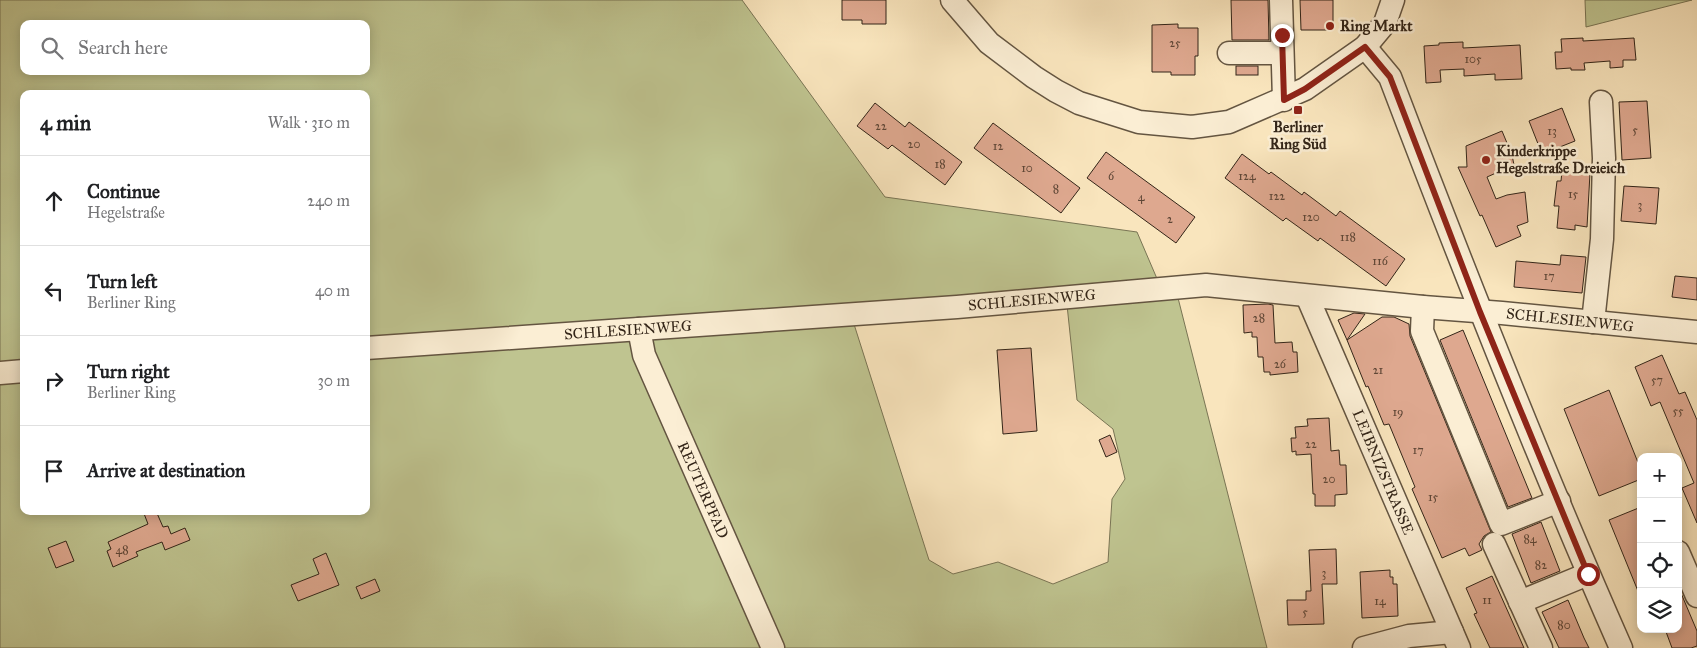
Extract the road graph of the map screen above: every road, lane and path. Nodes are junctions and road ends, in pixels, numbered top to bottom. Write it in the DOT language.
graph roads {
  1 [pos="952,0"];
  2 [pos="1281,0"];
  3 [pos="1393,0"];
  4 [pos="1365,47"];
  5 [pos="1229,53"];
  6 [pos="1282,53"];
  7 [pos="1284,100"];
  8 [pos="1601,102"];
  9 [pos="1307,296"];
  10 [pos="1422,307"];
  11 [pos="1480,312"];
  12 [pos="1592,322"];
  13 [pos="639,329"];
  14 [pos="1697,332"];
  15 [pos="370,348"];
  16 [pos="20,371"];
  17 [pos="0,373"];
  18 [pos="1559,501"];
  19 [pos="1494,544"];
  20 [pos="1682,561"];
  21 [pos="1588,574"];
  22 [pos="1697,596"];
  23 [pos="1520,602"];
  24 [pos="1455,640"];
  25 [pos="1367,647"];
  26 [pos="773,648"];
  27 [pos="1540,648"];
  28 [pos="1621,648"];
  1 -- 7 [label="street"];
  2 -- 6 [label="street"];
  3 -- 4 [label="street"];
  4 -- 7 [label="street"];
  4 -- 11 [label="street"];
  5 -- 6 [label="street"];
  6 -- 7 [label="street"];
  8 -- 12 [label="street"];
  9 -- 10 [label="street, SCHLESIENWEG"];
  9 -- 13 [label="street, SCHLESIENWEG"];
  9 -- 24 [label="street, LEIBNIZSTRASSE"];
  10 -- 11 [label="street, SCHLESIENWEG"];
  10 -- 18 [label="street"];
  11 -- 12 [label="street, SCHLESIENWEG"];
  11 -- 18 [label="street"];
  12 -- 14 [label="street, SCHLESIENWEG"];
  13 -- 15 [label="street, SCHLESIENWEG"];
  13 -- 26 [label="street, REUTERPFAD"];
  16 -- 17 [label="street"];
  18 -- 21 [label="street"];
  19 -- 23 [label="street"];
  20 -- 22 [label="street"];
  21 -- 23 [label="street"];
  21 -- 28 [label="street"];
  23 -- 27 [label="street"];
  24 -- 25 [label="street"];
}
